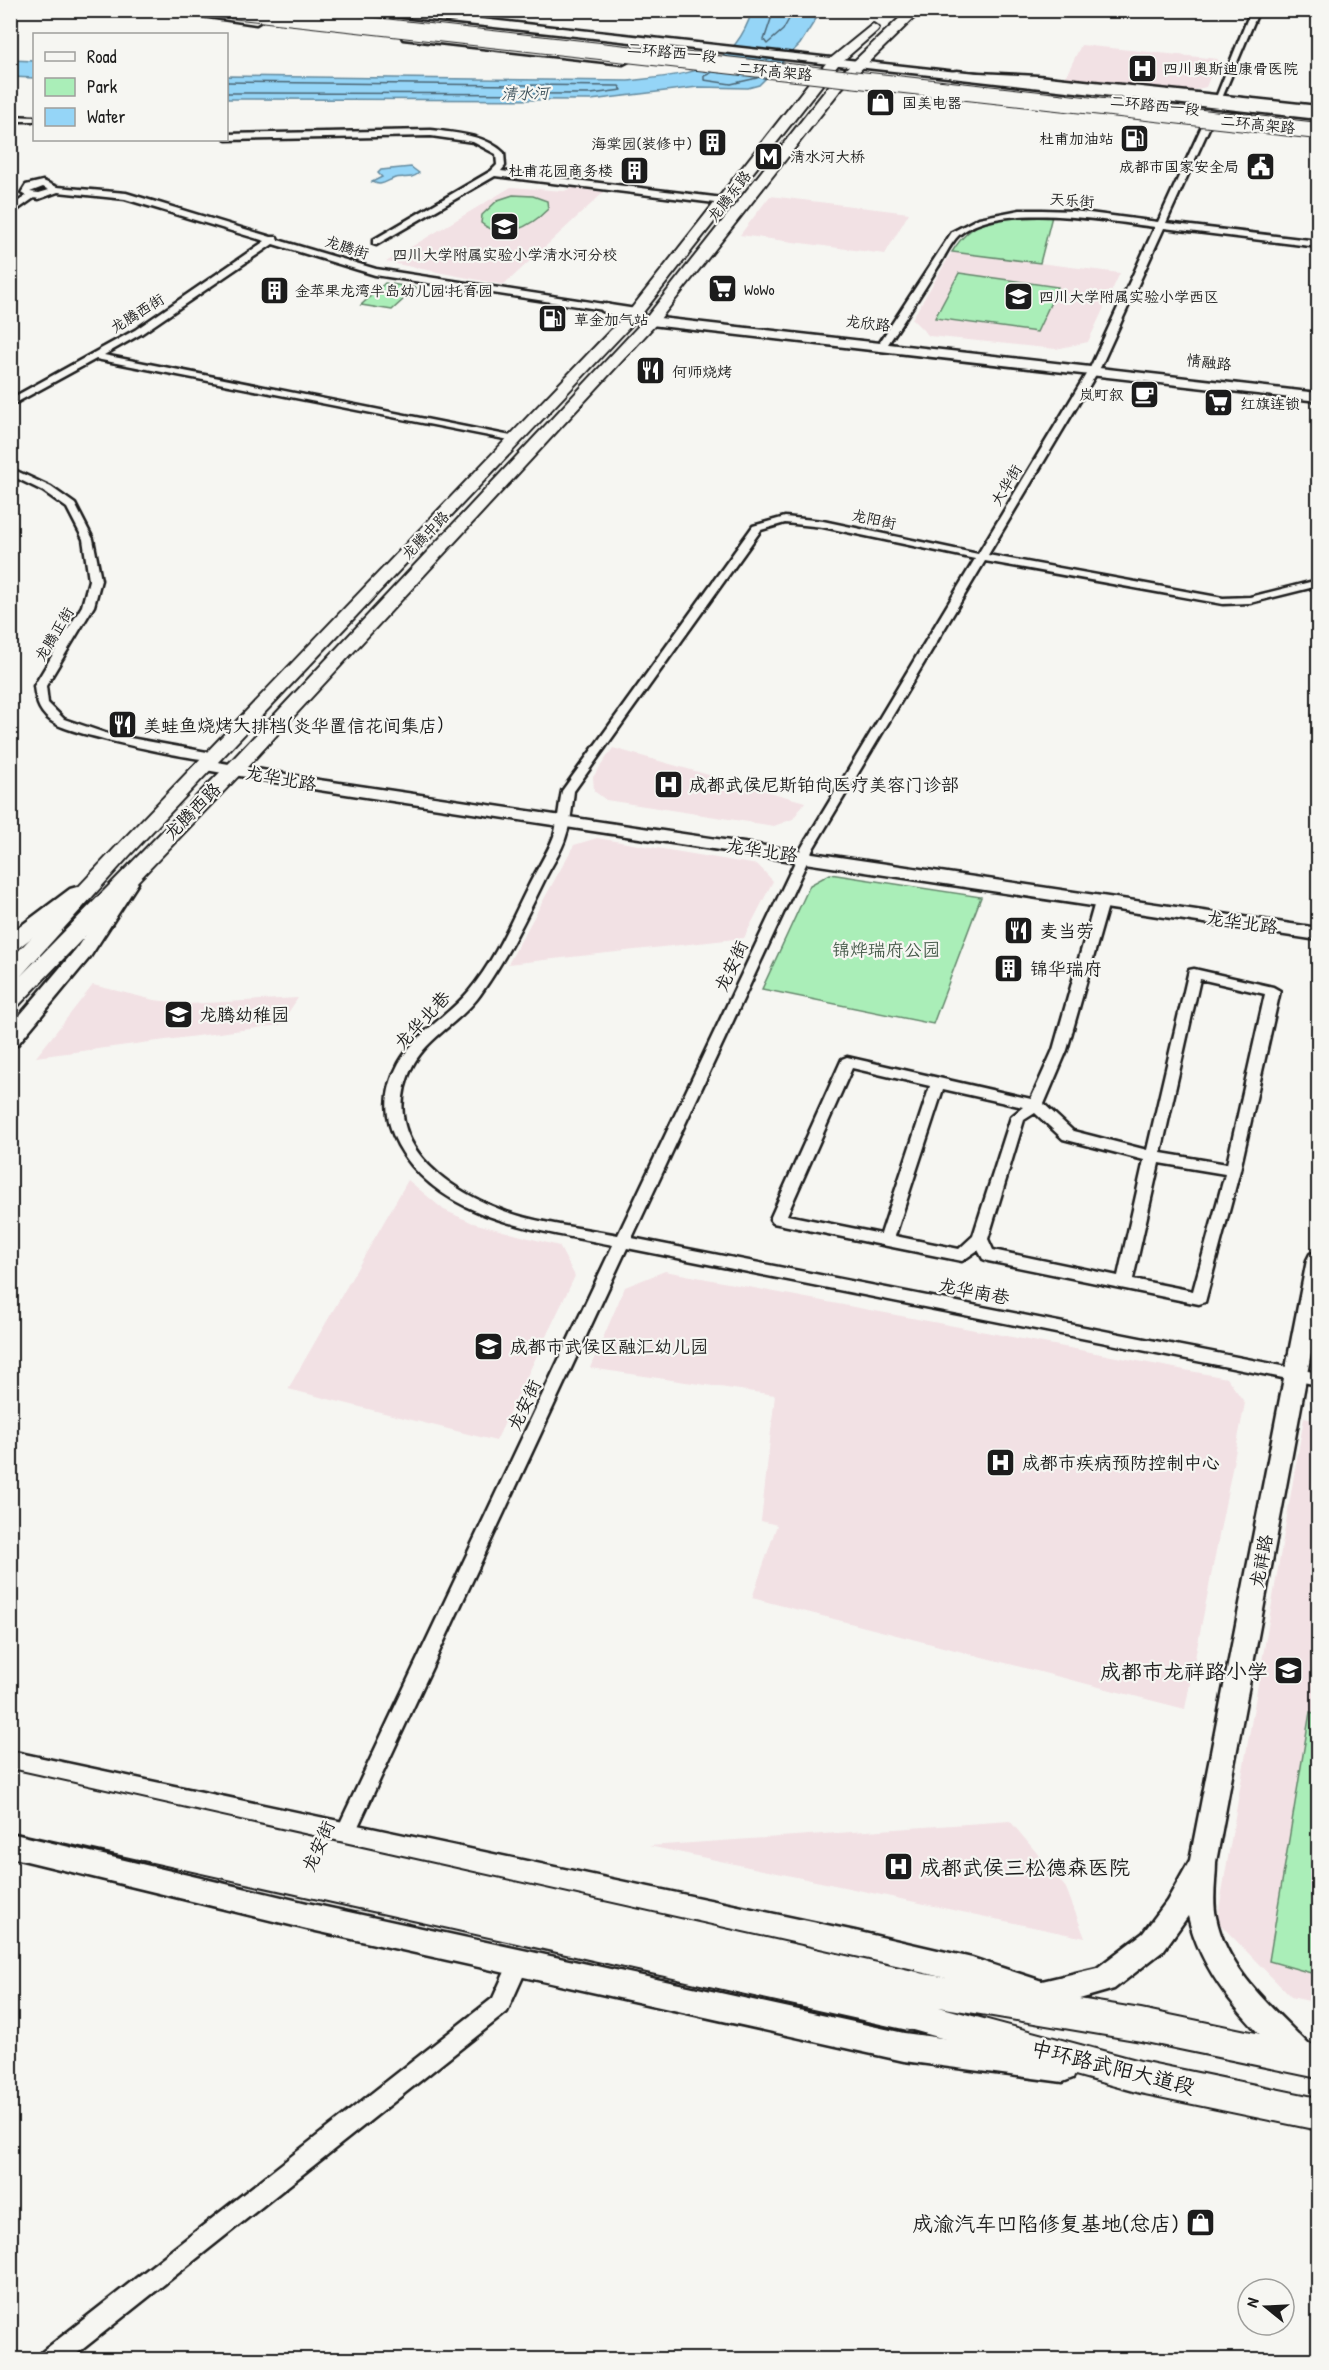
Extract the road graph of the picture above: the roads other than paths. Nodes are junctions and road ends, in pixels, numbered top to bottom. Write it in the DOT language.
graph roads {
  1 [pos="166,10"];
  2 [pos="231,10"];
  3 [pos="320,10"];
  4 [pos="366,10"];
  5 [pos="916,10"];
  6 [pos="1255,10"];
  7 [pos="886,17"];
  8 [pos="834,62"];
  9 [pos="856,64"];
  10 [pos="957,75"];
  11 [pos="816,83"];
  12 [pos="837,85"];
  13 [pos="1218,98"];
  14 [pos="1318,109"];
  15 [pos="1318,114"];
  16 [pos="10,118"];
  17 [pos="33,119"];
  18 [pos="1318,121"];
  19 [pos="1206,126"];
  20 [pos="1318,131"];
  21 [pos="228,137"];
  22 [pos="1318,138"];
  23 [pos="29,174"];
  24 [pos="494,174"];
  25 [pos="33,185"];
  26 [pos="55,189"];
  27 [pos="31,196"];
  28 [pos="723,201"];
  29 [pos="10,212"];
  30 [pos="1162,225"];
  31 [pos="274,239"];
  32 [pos="376,242"];
  33 [pos="1318,244"];
  34 [pos="607,308"];
  35 [pos="643,317"];
  36 [pos="885,342"];
  37 [pos="95,356"];
  38 [pos="1094,369"];
  39 [pos="1318,391"];
  40 [pos="1318,397"];
  41 [pos="10,404"];
  42 [pos="516,440"];
  43 [pos="10,471"];
  44 [pos="979,557"];
  45 [pos="1318,583"];
  46 [pos="210,761"];
  47 [pos="237,765"];
  48 [pos="564,814"];
  49 [pos="122,852"];
  50 [pos="806,852"];
  51 [pos="143,861"];
  52 [pos="1102,902"];
  53 [pos="1318,922"];
  54 [pos="1318,934"];
  55 [pos="10,945"];
  56 [pos="10,974"];
  57 [pos="10,1001"];
  58 [pos="10,1040"];
  59 [pos="938,1082"];
  60 [pos="1036,1105"];
  61 [pos="1154,1156"];
  62 [pos="1233,1170"];
  63 [pos="980,1239"];
  64 [pos="886,1241"];
  65 [pos="622,1242"];
  66 [pos="1318,1260"];
  67 [pos="1124,1283"];
  68 [pos="1308,1377"];
  69 [pos="10,1762"];
  70 [pos="10,1786"];
  71 [pos="10,1814"];
  72 [pos="344,1834"];
  73 [pos="10,1845"];
  74 [pos="1203,1862"];
  75 [pos="307,1916"];
  76 [pos="520,1961"];
  77 [pos="1042,1994"];
  78 [pos="911,2000"];
  79 [pos="1141,2025"];
  80 [pos="1311,2061"];
  81 [pos="1140,2077"];
  82 [pos="1318,2114"];
  83 [pos="50,2360"];
  1 -- 11 [label="main road, 二环路西一段"];
  2 -- 20 [label="highway, 二环高架路, bridge"];
  3 -- 18 [label="highway, 二环高架路"];
  4 -- 8 [label="main road, 二环路西一段"];
  5 -- 9 [label="main road, 龙腾东路"];
  6 -- 13 [label="street"];
  7 -- 8 [label="main road, 龙腾东路"];
  8 -- 9 [label="main road, 二环路西一段"];
  8 -- 11 [label="main road, 龙腾东路"];
  9 -- 10 [label="main road, 二环路西一段"];
  9 -- 12 [label="main road, 龙腾东路"];
  10 -- 13 [label="main road, 二环路西一段"];
  10 -- 15 [label="highway"];
  11 -- 12 [label="main road, 二环路西一段"];
  11 -- 28 [label="main road, 龙腾东路"];
  12 -- 19 [label="main road, 二环路西一段"];
  12 -- 35 [label="main road, 龙腾东路"];
  13 -- 14 [label="main road, 二环路西一段"];
  16 -- 17 [label="street"];
  19 -- 22 [label="main road, 二环路西一段"];
  19 -- 30 [label="street, 大华街"];
  21 -- 24 [label="street"];
  23 -- 25 [label="street"];
  24 -- 28 [label="street"];
  24 -- 32 [label="street"];
  25 -- 26 [label="street, 龙腾街"];
  25 -- 27 [label="street"];
  26 -- 27 [label="street"];
  26 -- 31 [label="street, 龙腾街"];
  27 -- 29 [label="street"];
  28 -- 35 [label="main road, 龙腾东路"];
  30 -- 33 [label="street, 天乐街"];
  30 -- 36 [label="street, 天乐街"];
  30 -- 38 [label="street, 大华街"];
  31 -- 34 [label="street, 龙腾街"];
  31 -- 37 [label="street, 龙腾西街"];
  34 -- 35 [label="main road"];
  35 -- 36 [label="main road, 龙欣路"];
  35 -- 38 [label="main road"];
  35 -- 42 [label="main road, 龙腾中路"];
  35 -- 47 [label="main road, 龙腾中路"];
  36 -- 38 [label="main road, 龙欣路"];
  37 -- 41 [label="street, 龙腾西街"];
  37 -- 42 [label="street"];
  38 -- 39 [label="main road, 情融路"];
  38 -- 40 [label="main road"];
  38 -- 44 [label="street, 大华街"];
  42 -- 46 [label="main road, 龙腾中路"];
  43 -- 46 [label="street, 龙腾正街"];
  44 -- 45 [label="street, 龙阳街"];
  44 -- 48 [label="street, 龙阳街"];
  44 -- 50 [label="street, 大华街"];
  46 -- 47 [label="main road, 龙华北路"];
  46 -- 49 [label="main road, 龙腾西路"];
  47 -- 48 [label="main road, 龙华北路"];
  47 -- 51 [label="main road, 龙腾西路"];
  48 -- 50 [label="main road, 龙华北路"];
  48 -- 65 [label="street, 龙华北巷"];
  49 -- 55 [label="main road"];
  49 -- 56 [label="main road, 龙腾西路"];
  50 -- 52 [label="main road, 龙华北路"];
  50 -- 53 [label="main road, 龙华北路"];
  50 -- 65 [label="street, 龙安街"];
  51 -- 57 [label="main road, 龙腾西路"];
  51 -- 58 [label="main road"];
  52 -- 54 [label="main road, 龙华北路"];
  52 -- 60 [label="street"];
  59 -- 60 [label="street"];
  59 -- 64 [label="street"];
  59 -- 64 [label="street"];
  60 -- 61 [label="street"];
  60 -- 63 [label="street"];
  61 -- 62 [label="street"];
  61 -- 62 [label="street"];
  61 -- 67 [label="street"];
  62 -- 67 [label="street"];
  63 -- 64 [label="street"];
  63 -- 67 [label="street"];
  65 -- 68 [label="street, 龙华南巷"];
  65 -- 72 [label="street, 龙安街"];
  66 -- 68 [label="main road, 龙祥路"];
  68 -- 74 [label="main road, 龙祥路"];
  69 -- 72 [label="main road"];
  70 -- 78 [label="main road, bridge"];
  71 -- 78 [label="main road, bridge"];
  72 -- 75 [label="street, 龙安街"];
  72 -- 77 [label="main road"];
  73 -- 75 [label="main road"];
  74 -- 77 [label="main road"];
  74 -- 80 [label="main road"];
  75 -- 76 [label="main road"];
  76 -- 81 [label="main road"];
  76 -- 83 [label="street"];
  77 -- 79 [label="main road"];
  78 -- 79 [label="main road, 中环路武阳大道段"];
  78 -- 81 [label="main road, 中环路武阳大道段"];
  79 -- 80 [label="main road, 中环路武阳大道段"];
  81 -- 82 [label="main road, 中环路武阳大道段"];
}
